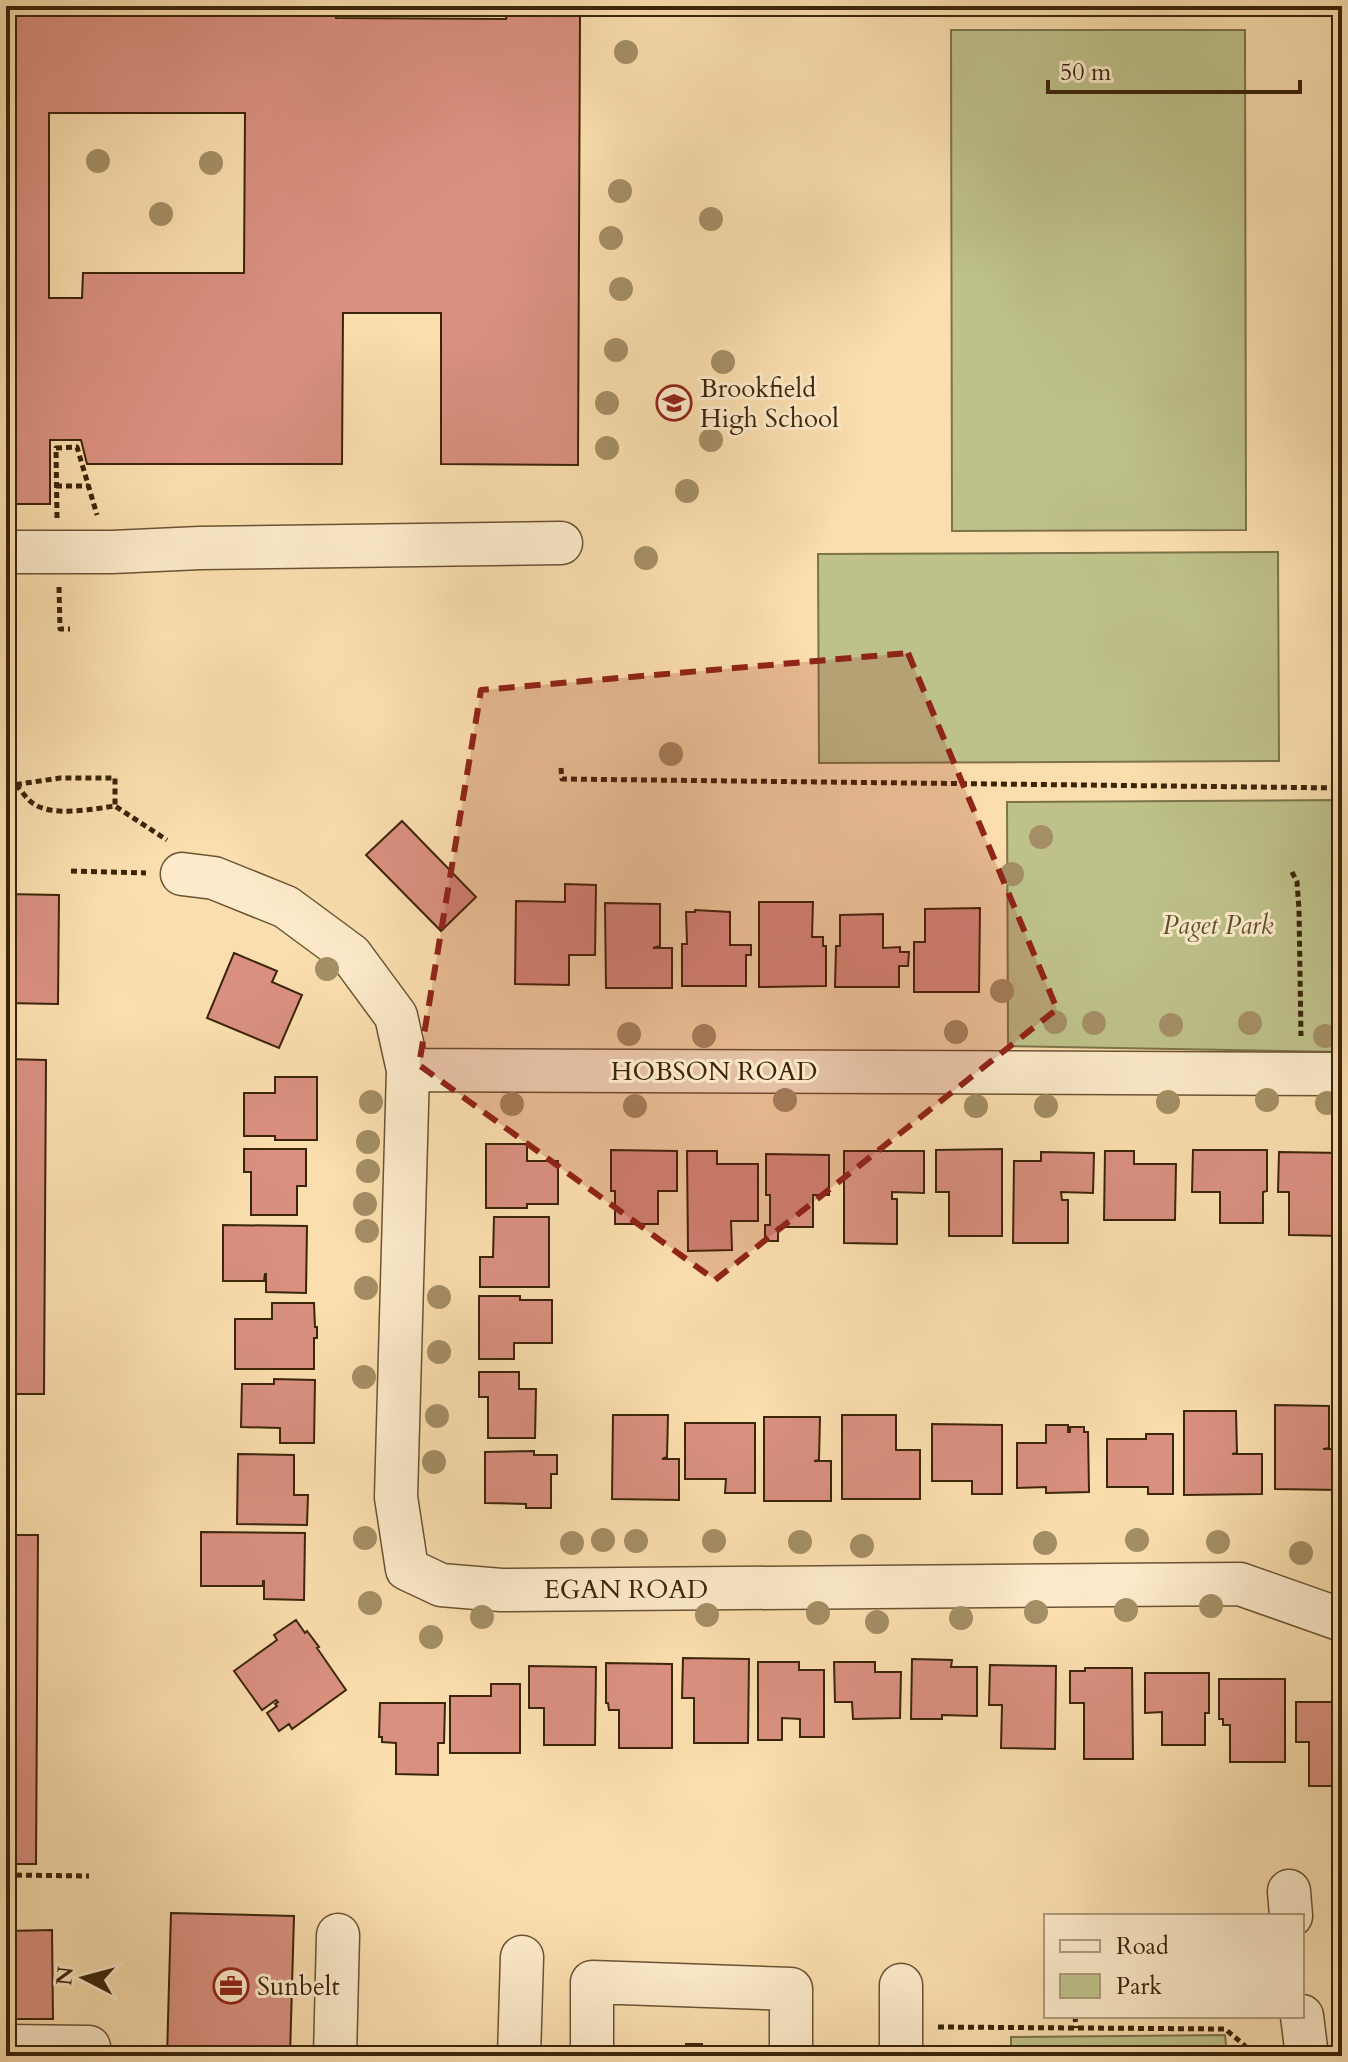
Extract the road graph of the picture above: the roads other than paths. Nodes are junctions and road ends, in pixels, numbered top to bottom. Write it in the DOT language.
graph roads {
  1 [pos="561,543"];
  2 [pos="6,552"];
  3 [pos="198,876"];
  4 [pos="408,1070"];
  5 [pos="1322,1073"];
  6 [pos="1342,1620"];
  7 [pos="338,1935"];
  8 [pos="522,1957"];
  9 [pos="901,1985"];
  10 [pos="1302,2018"];
  11 [pos="901,2041"];
  12 [pos="6,2046"];
  13 [pos="89,2047"];
  14 [pos="335,2056"];
  15 [pos="519,2056"];
  16 [pos="592,2056"];
  17 [pos="791,2056"];
  18 [pos="1307,2056"];
  1 -- 2 [label="street"];
  3 -- 4 [label="street"];
  4 -- 5 [label="street, HOBSON ROAD"];
  4 -- 6 [label="street, EGAN ROAD"];
  7 -- 14 [label="street"];
  8 -- 15 [label="street"];
  9 -- 11 [label="street"];
  10 -- 18 [label="street"];
  12 -- 13 [label="street"];
  16 -- 17 [label="street"];
}
